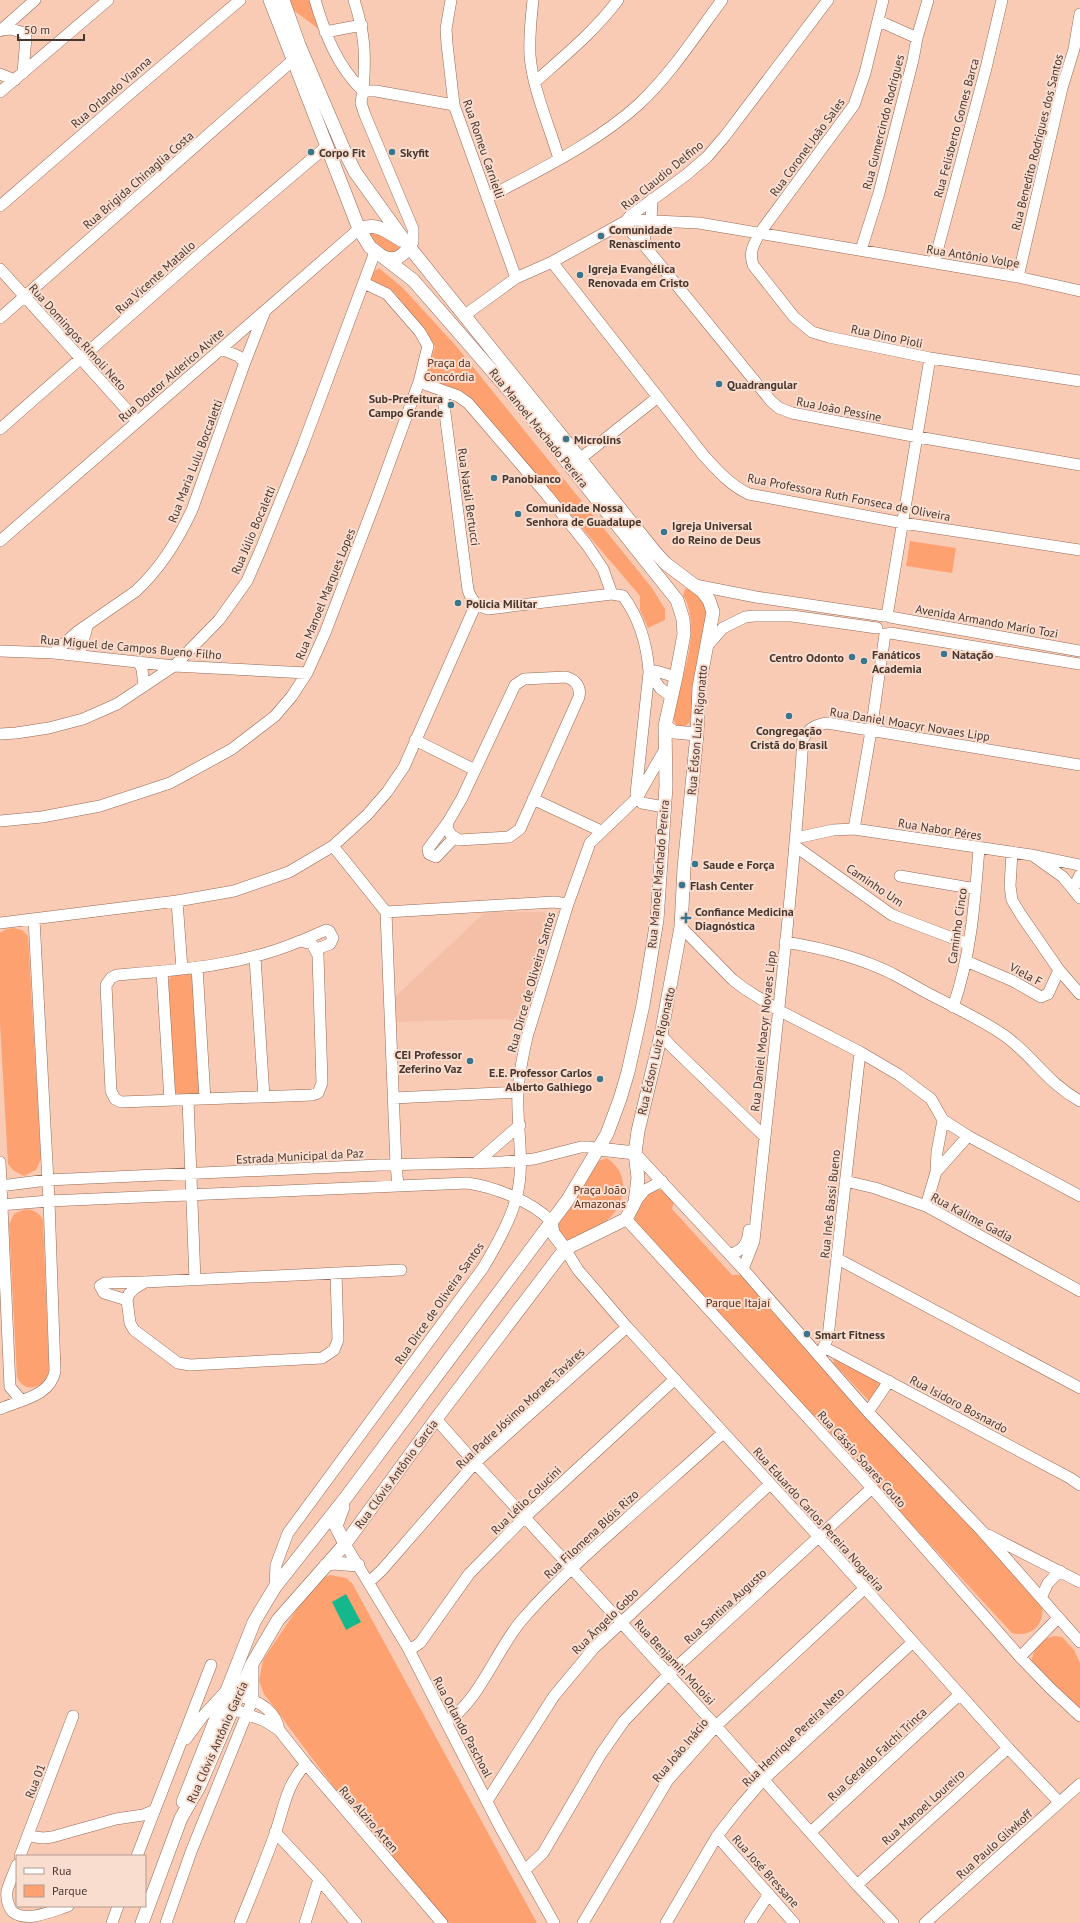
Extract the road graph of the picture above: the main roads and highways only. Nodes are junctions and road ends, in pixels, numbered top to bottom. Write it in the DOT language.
graph roads {
  1 [pos="270,0"];
  2 [pos="283,0"];
  3 [pos="359,229"];
  4 [pos="408,245"];
  5 [pos="379,255"];
  6 [pos="443,315"];
  7 [pos="465,315"];
  8 [pos="695,584"];
  9 [pos="677,600"];
  10 [pos="665,726"];
  11 [pos="697,734"];
  12 [pos="599,1149"];
  13 [pos="634,1153"];
  14 [pos="551,1221"];
  15 [pos="565,1249"];
  16 [pos="347,1496"];
  17 [pos="345,1544"];
  18 [pos="326,1565"];
  19 [pos="358,1565"];
  20 [pos="252,1664"];
  21 [pos="231,1698"];
  22 [pos="252,1700"];
  23 [pos="181,1818"];
  24 [pos="142,1923"];
  1 -- 3 [label="main road, Rua Manoel Machado Pereira"];
  2 -- 4 [label="main road"];
  3 -- 4 [label="main road"];
  3 -- 5 [label="main road, Rua Manoel Machado Pereira"];
  4 -- 5 [label="main road"];
  4 -- 7 [label="main road, Rua Édson Luiz Rigonatto"];
  5 -- 6 [label="main road, Rua Manoel Machado Pereira"];
  6 -- 7 [label="main road"];
  6 -- 9 [label="main road, Rua Manoel Machado Pereira"];
  7 -- 8 [label="main road, Rua Édson Luiz Rigonatto"];
  8 -- 9 [label="main road"];
  8 -- 11 [label="main road, Rua Édson Luiz Rigonatto"];
  9 -- 10 [label="main road, Rua Manoel Machado Pereira"];
  10 -- 11 [label="main road"];
  10 -- 12 [label="main road, Rua Manoel Machado Pereira"];
  11 -- 13 [label="main road, Rua Édson Luiz Rigonatto"];
  12 -- 13 [label="main road"];
  12 -- 14 [label="main road, Rua Manoel Machado Pereira"];
  13 -- 15 [label="main road, Rua Clóvis Antônio Garcia"];
  14 -- 15 [label="main road"];
  14 -- 16 [label="main road, Rua Clóvis Antônio Garcia"];
  15 -- 17 [label="main road, Rua Clóvis Antônio Garcia"];
  16 -- 17 [label="main road"];
  16 -- 21 [label="main road, Rua Clóvis Antônio Garcia"];
  17 -- 18 [label="main road, Rua Clóvis Antônio Garcia"];
  18 -- 19 [label="main road"];
  18 -- 20 [label="main road, Rua Clóvis Antônio Garcia"];
  20 -- 21 [label="main road, Rua Clóvis Antônio Garcia"];
  20 -- 22 [label="main road"];
  21 -- 23 [label="main road, Rua Clóvis Antônio Garcia"];
  21 -- 23 [label="main road, Rua Clóvis Antônio Garcia"];
  23 -- 24 [label="main road"];
}
